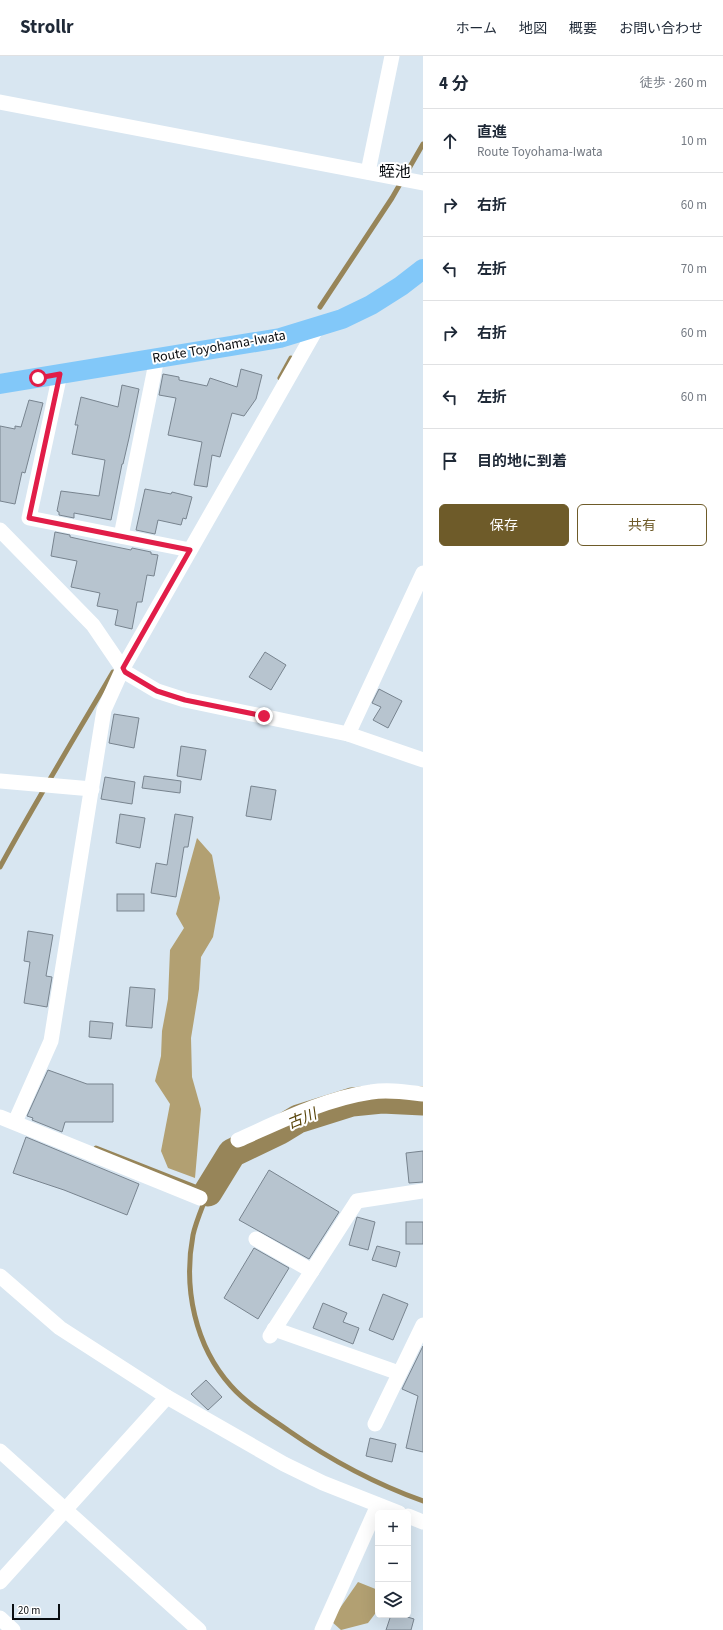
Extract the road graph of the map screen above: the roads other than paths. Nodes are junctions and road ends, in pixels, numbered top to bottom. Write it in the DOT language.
graph roads {
  1 [pos="392,56"];
  2 [pos="0,102"];
  3 [pos="368,172"];
  4 [pos="423,183"];
  5 [pos="423,269"];
  6 [pos="318,326"];
  7 [pos="157,358"];
  8 [pos="60,374"];
  9 [pos="0,384"];
  10 [pos="0,530"];
  11 [pos="121,536"];
  12 [pos="190,550"];
  13 [pos="423,573"];
  14 [pos="123,668"];
  15 [pos="348,734"];
  16 [pos="423,760"];
  17 [pos="0,781"];
  18 [pos="92,789"];
  19 [pos="423,1094"];
  20 [pos="0,1116"];
  21 [pos="15,1122"];
  22 [pos="238,1140"];
  23 [pos="423,1191"];
  24 [pos="200,1198"];
  25 [pos="256,1239"];
  26 [pos="312,1271"];
  27 [pos="0,1276"];
  28 [pos="423,1326"];
  29 [pos="399,1373"];
  30 [pos="167,1396"];
  31 [pos="375,1424"];
  32 [pos="0,1451"];
  33 [pos="378,1505"];
  34 [pos="66,1510"];
  35 [pos="391,1510"];
  36 [pos="411,1517"];
  37 [pos="423,1522"];
  38 [pos="0,1582"];
  39 [pos="0,1618"];
  40 [pos="13,1630"];
  41 [pos="199,1630"];
  42 [pos="322,1630"];
  1 -- 3 [label="street"];
  2 -- 3 [label="street"];
  3 -- 4 [label="street"];
  5 -- 6 [label="main road, Route Toyohama-Iwata"];
  6 -- 7 [label="main road, Route Toyohama-Iwata"];
  6 -- 12 [label="street"];
  7 -- 8 [label="main road, Route Toyohama-Iwata"];
  7 -- 11 [label="street"];
  8 -- 9 [label="main road, Route Toyohama-Iwata"];
  8 -- 11 [label="street"];
  10 -- 14 [label="street"];
  11 -- 12 [label="street"];
  12 -- 14 [label="street"];
  13 -- 15 [label="street"];
  14 -- 15 [label="street"];
  14 -- 18 [label="street"];
  15 -- 16 [label="street"];
  17 -- 18 [label="street"];
  18 -- 21 [label="street"];
  19 -- 22 [label="street"];
  20 -- 21 [label="street"];
  21 -- 24 [label="street"];
  23 -- 26 [label="street"];
  25 -- 26 [label="street"];
  26 -- 29 [label="street"];
  27 -- 30 [label="street"];
  28 -- 29 [label="street"];
  29 -- 31 [label="street"];
  30 -- 33 [label="street"];
  30 -- 34 [label="street"];
  32 -- 34 [label="street"];
  33 -- 35 [label="street"];
  33 -- 42 [label="street"];
  34 -- 38 [label="street"];
  34 -- 41 [label="street"];
  36 -- 37 [label="street"];
  39 -- 40 [label="street"];
}
